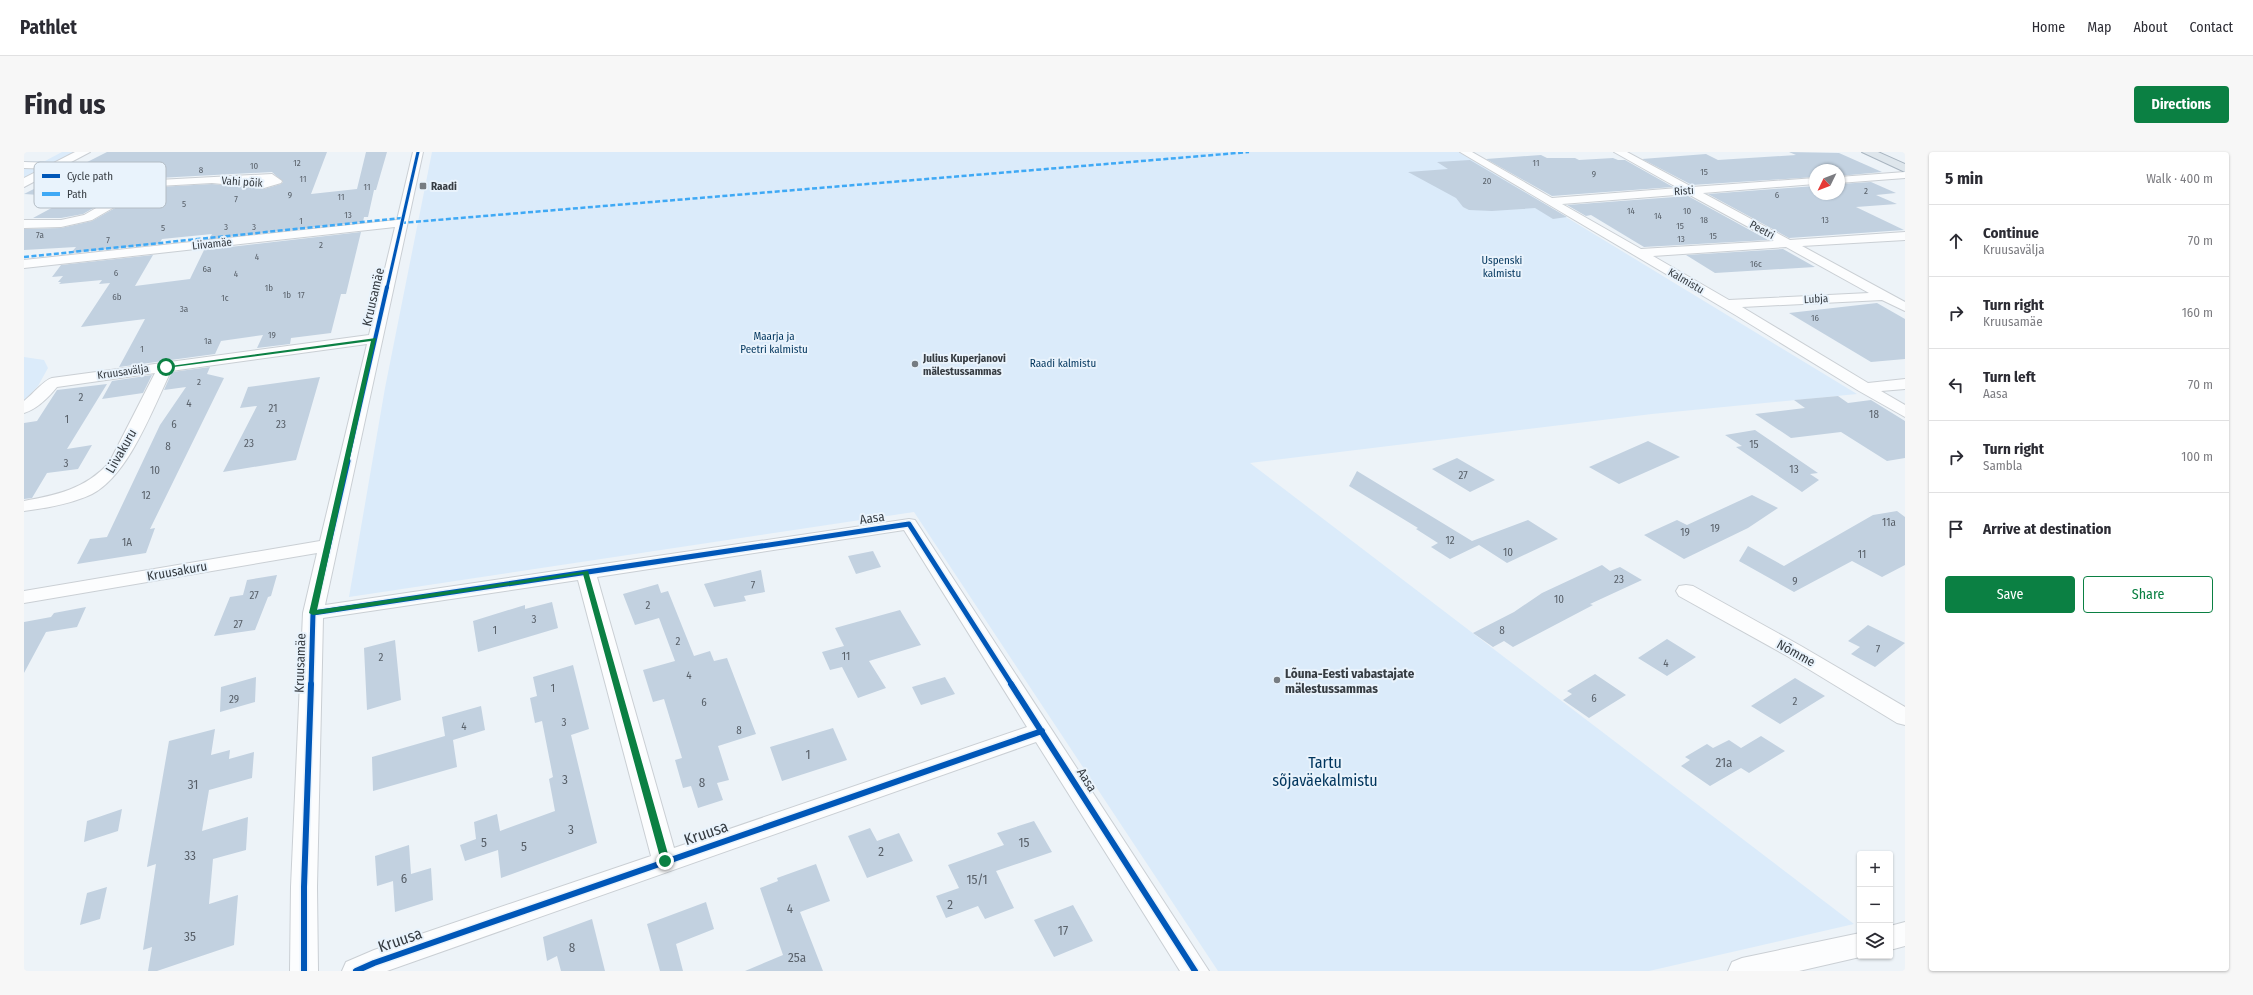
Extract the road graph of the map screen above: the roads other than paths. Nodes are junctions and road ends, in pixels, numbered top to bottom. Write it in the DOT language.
graph roads {
  1 [pos="84,152"];
  2 [pos="418,152"];
  3 [pos="1465,152"];
  4 [pos="1619,152"];
  5 [pos="1868,152"];
  6 [pos="63,162"];
  7 [pos="24,165"];
  8 [pos="34,165"];
  9 [pos="1905,168"];
  10 [pos="1905,175"];
  11 [pos="34,178"];
  12 [pos="210,180"];
  13 [pos="1845,180"];
  14 [pos="1809,181"];
  15 [pos="166,182"];
  16 [pos="24,183"];
  17 [pos="1690,191"];
  18 [pos="1553,201"];
  19 [pos="105,208"];
  20 [pos="24,224"];
  21 [pos="401,224"];
  22 [pos="1905,236"];
  23 [pos="1787,243"];
  24 [pos="1639,253"];
  25 [pos="24,264"];
  26 [pos="1885,296"];
  27 [pos="1905,297"];
  28 [pos="1726,304"];
  29 [pos="1905,307"];
  30 [pos="374,339"];
  31 [pos="166,367"];
  32 [pos="1905,384"];
  33 [pos="1864,388"];
  34 [pos="24,408"];
  35 [pos="1905,412"];
  36 [pos="24,506"];
  37 [pos="329,545"];
  38 [pos="586,572"];
  39 [pos="1686,591"];
  40 [pos="24,597"];
  41 [pos="313,613"];
  42 [pos="1905,717"];
  43 [pos="1042,731"];
  44 [pos="665,861"];
  45 [pos="1905,934"];
  46 [pos="1893,937"];
  47 [pos="1857,945"];
  48 [pos="304,971"];
  49 [pos="356,971"];
  50 [pos="1195,971"];
  51 [pos="1742,971"];
  1 -- 6 [label="street"];
  2 -- 21 [label="street, Kruusamäe"];
  3 -- 18 [label="street, Kalmistu"];
  4 -- 17 [label="street, Peetri"];
  5 -- 9 [label="highway"];
  7 -- 8 [label="street"];
  10 -- 13 [label="street"];
  11 -- 16 [label="street"];
  12 -- 12 [label="street, Vahi põik"];
  12 -- 15 [label="street, Vahi põik"];
  14 -- 17 [label="street, Risti"];
  17 -- 18 [label="street, Risti"];
  17 -- 23 [label="street, Peetri"];
  18 -- 24 [label="street, Kalmistu"];
  19 -- 20 [label="street, Vahi põik"];
  21 -- 25 [label="street, Liivamäe"];
  21 -- 30 [label="street, Kruusamäe"];
  22 -- 23 [label="street"];
  23 -- 24 [label="street"];
  23 -- 26 [label="street, Peetri"];
  24 -- 28 [label="street, Kalmistu"];
  26 -- 27 [label="street, Lubja"];
  26 -- 28 [label="street, Lubja"];
  26 -- 29 [label="street, Peetri"];
  28 -- 33 [label="street, Kalmistu"];
  30 -- 31 [label="street, Kruusavälja"];
  30 -- 37 [label="street, Kruusamäe"];
  31 -- 34 [label="street, Kruusavälja"];
  31 -- 36 [label="street, Liivakuru"];
  32 -- 33 [label="street"];
  33 -- 35 [label="street, Kalmistu"];
  37 -- 40 [label="street, Kruusakuru"];
  37 -- 41 [label="street, Kruusamäe"];
  38 -- 41 [label="street, Aasa"];
  38 -- 43 [label="street, Aasa"];
  38 -- 44 [label="street"];
  39 -- 42 [label="street, Nõmme"];
  41 -- 48 [label="street, Kruusamäe"];
  43 -- 44 [label="street, Kruusa"];
  43 -- 50 [label="street, Aasa"];
  44 -- 49 [label="street, Kruusa"];
  45 -- 46 [label="street"];
  47 -- 51 [label="street"];
}
